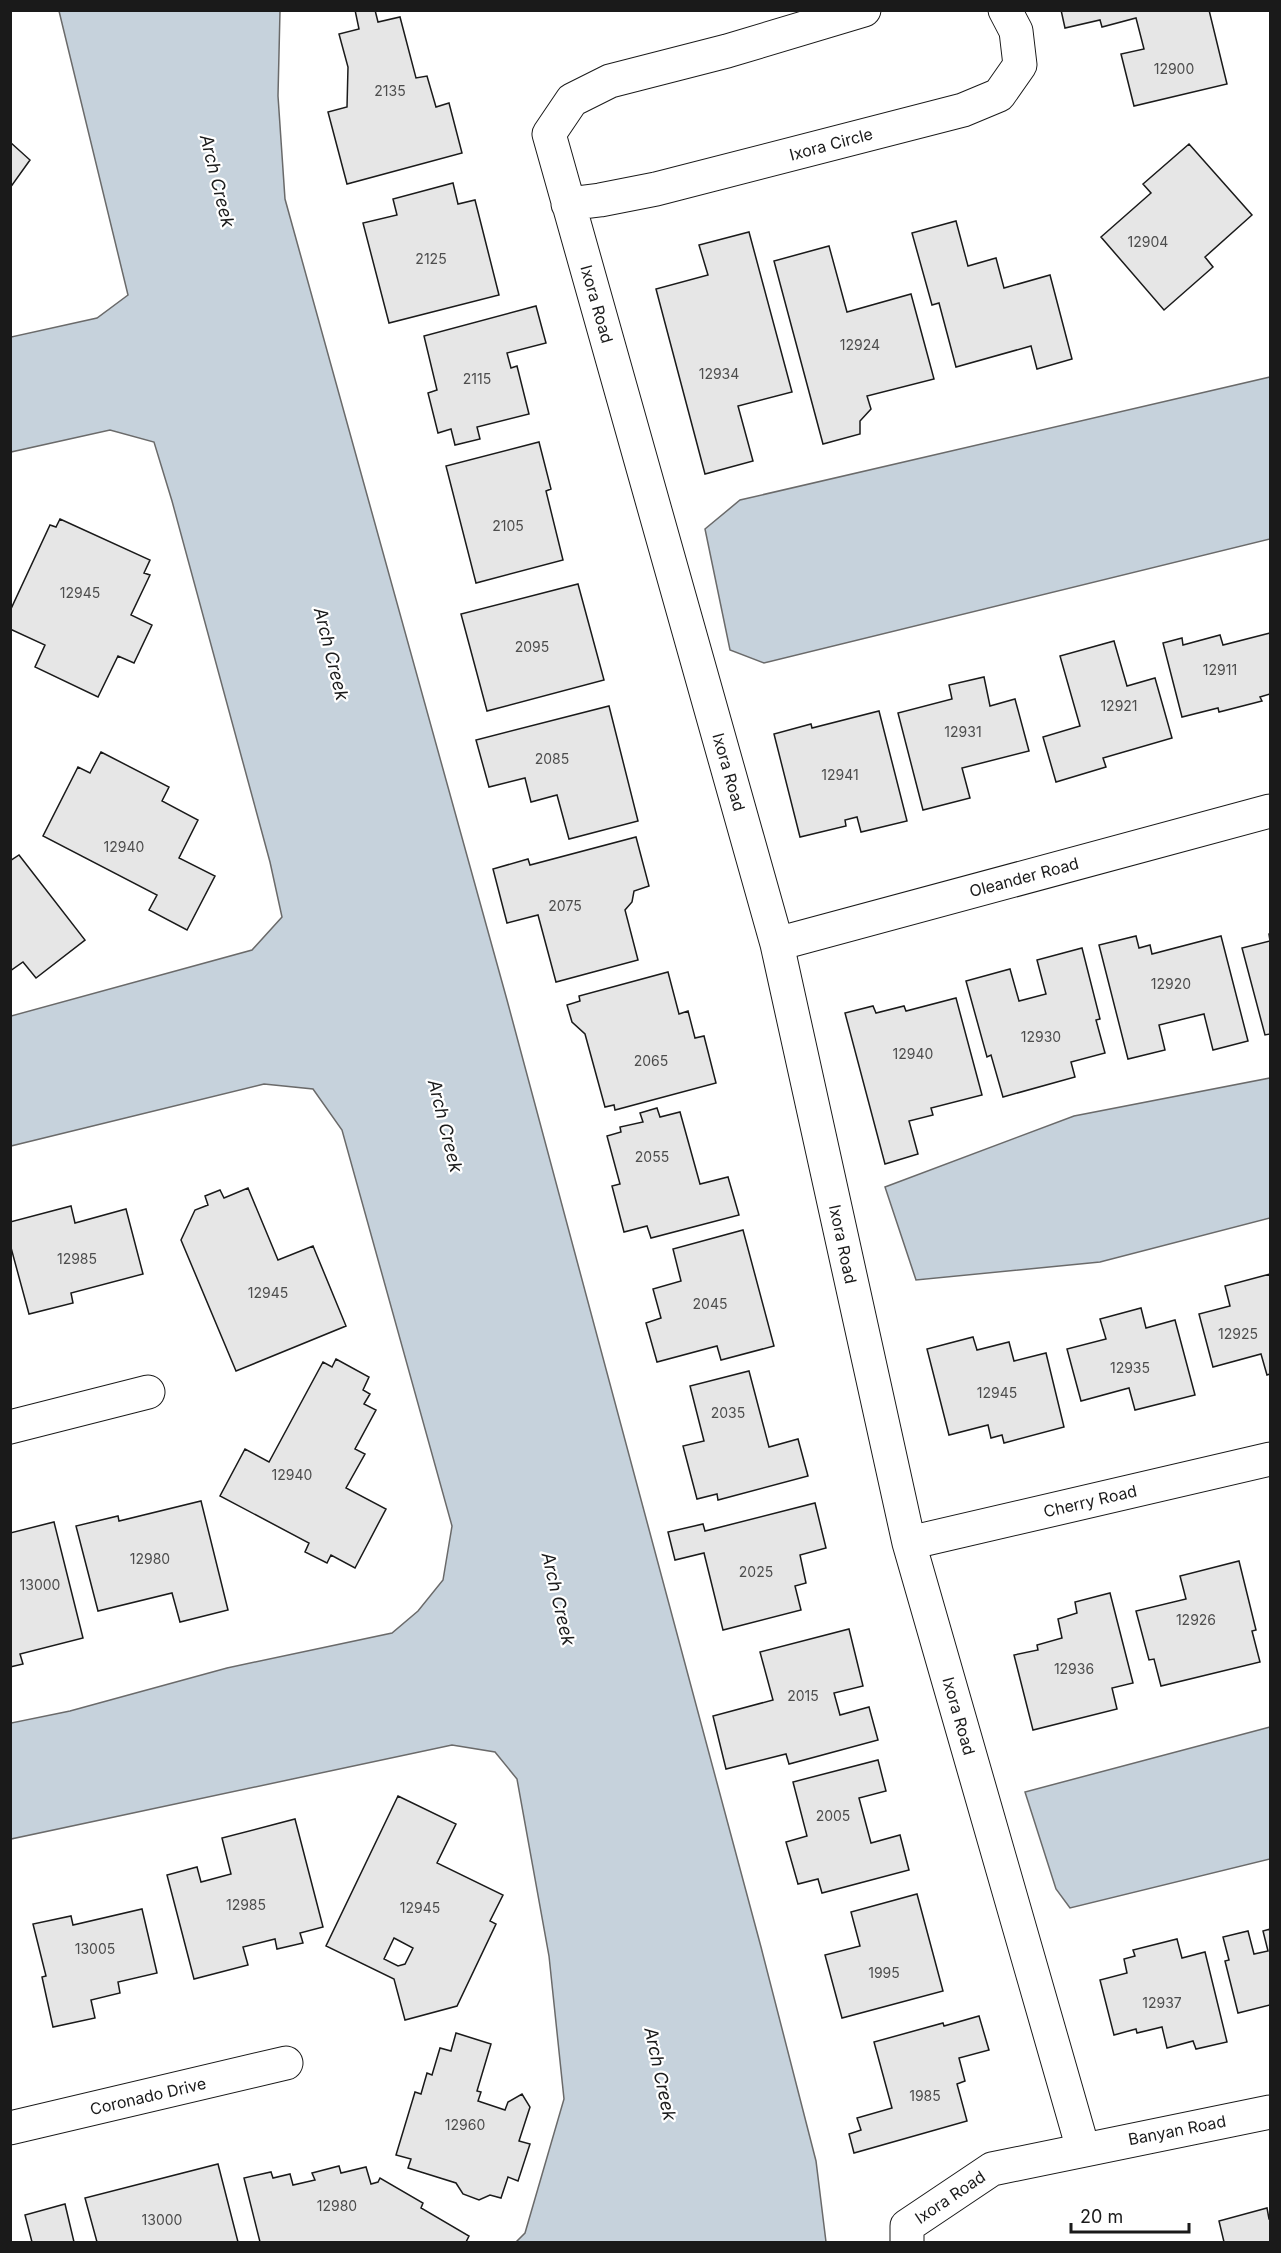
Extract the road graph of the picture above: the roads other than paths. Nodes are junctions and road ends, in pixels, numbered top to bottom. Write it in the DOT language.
graph roads {
  1 [pos="864,10"];
  2 [pos="1005,10"];
  3 [pos="568,204"];
  4 [pos="1270,811"];
  5 [pos="777,944"];
  6 [pos="148,1392"];
  7 [pos="10,1427"];
  8 [pos="1270,1459"];
  9 [pos="909,1543"];
  10 [pos="286,2063"];
  11 [pos="1270,2112"];
  12 [pos="10,2128"];
  13 [pos="1083,2149"];
  14 [pos="907,2242"];
  1 -- 3 [label="street, Ixora Road"];
  2 -- 3 [label="street, Ixora Circle"];
  3 -- 5 [label="street, Ixora Road"];
  4 -- 5 [label="street, Oleander Road"];
  5 -- 9 [label="street, Ixora Road"];
  6 -- 7 [label="street"];
  8 -- 9 [label="street, Cherry Road"];
  9 -- 13 [label="street, Ixora Road"];
  10 -- 12 [label="street, Coronado Drive"];
  11 -- 13 [label="street, Banyan Road"];
  13 -- 14 [label="street, Ixora Road"];
}
